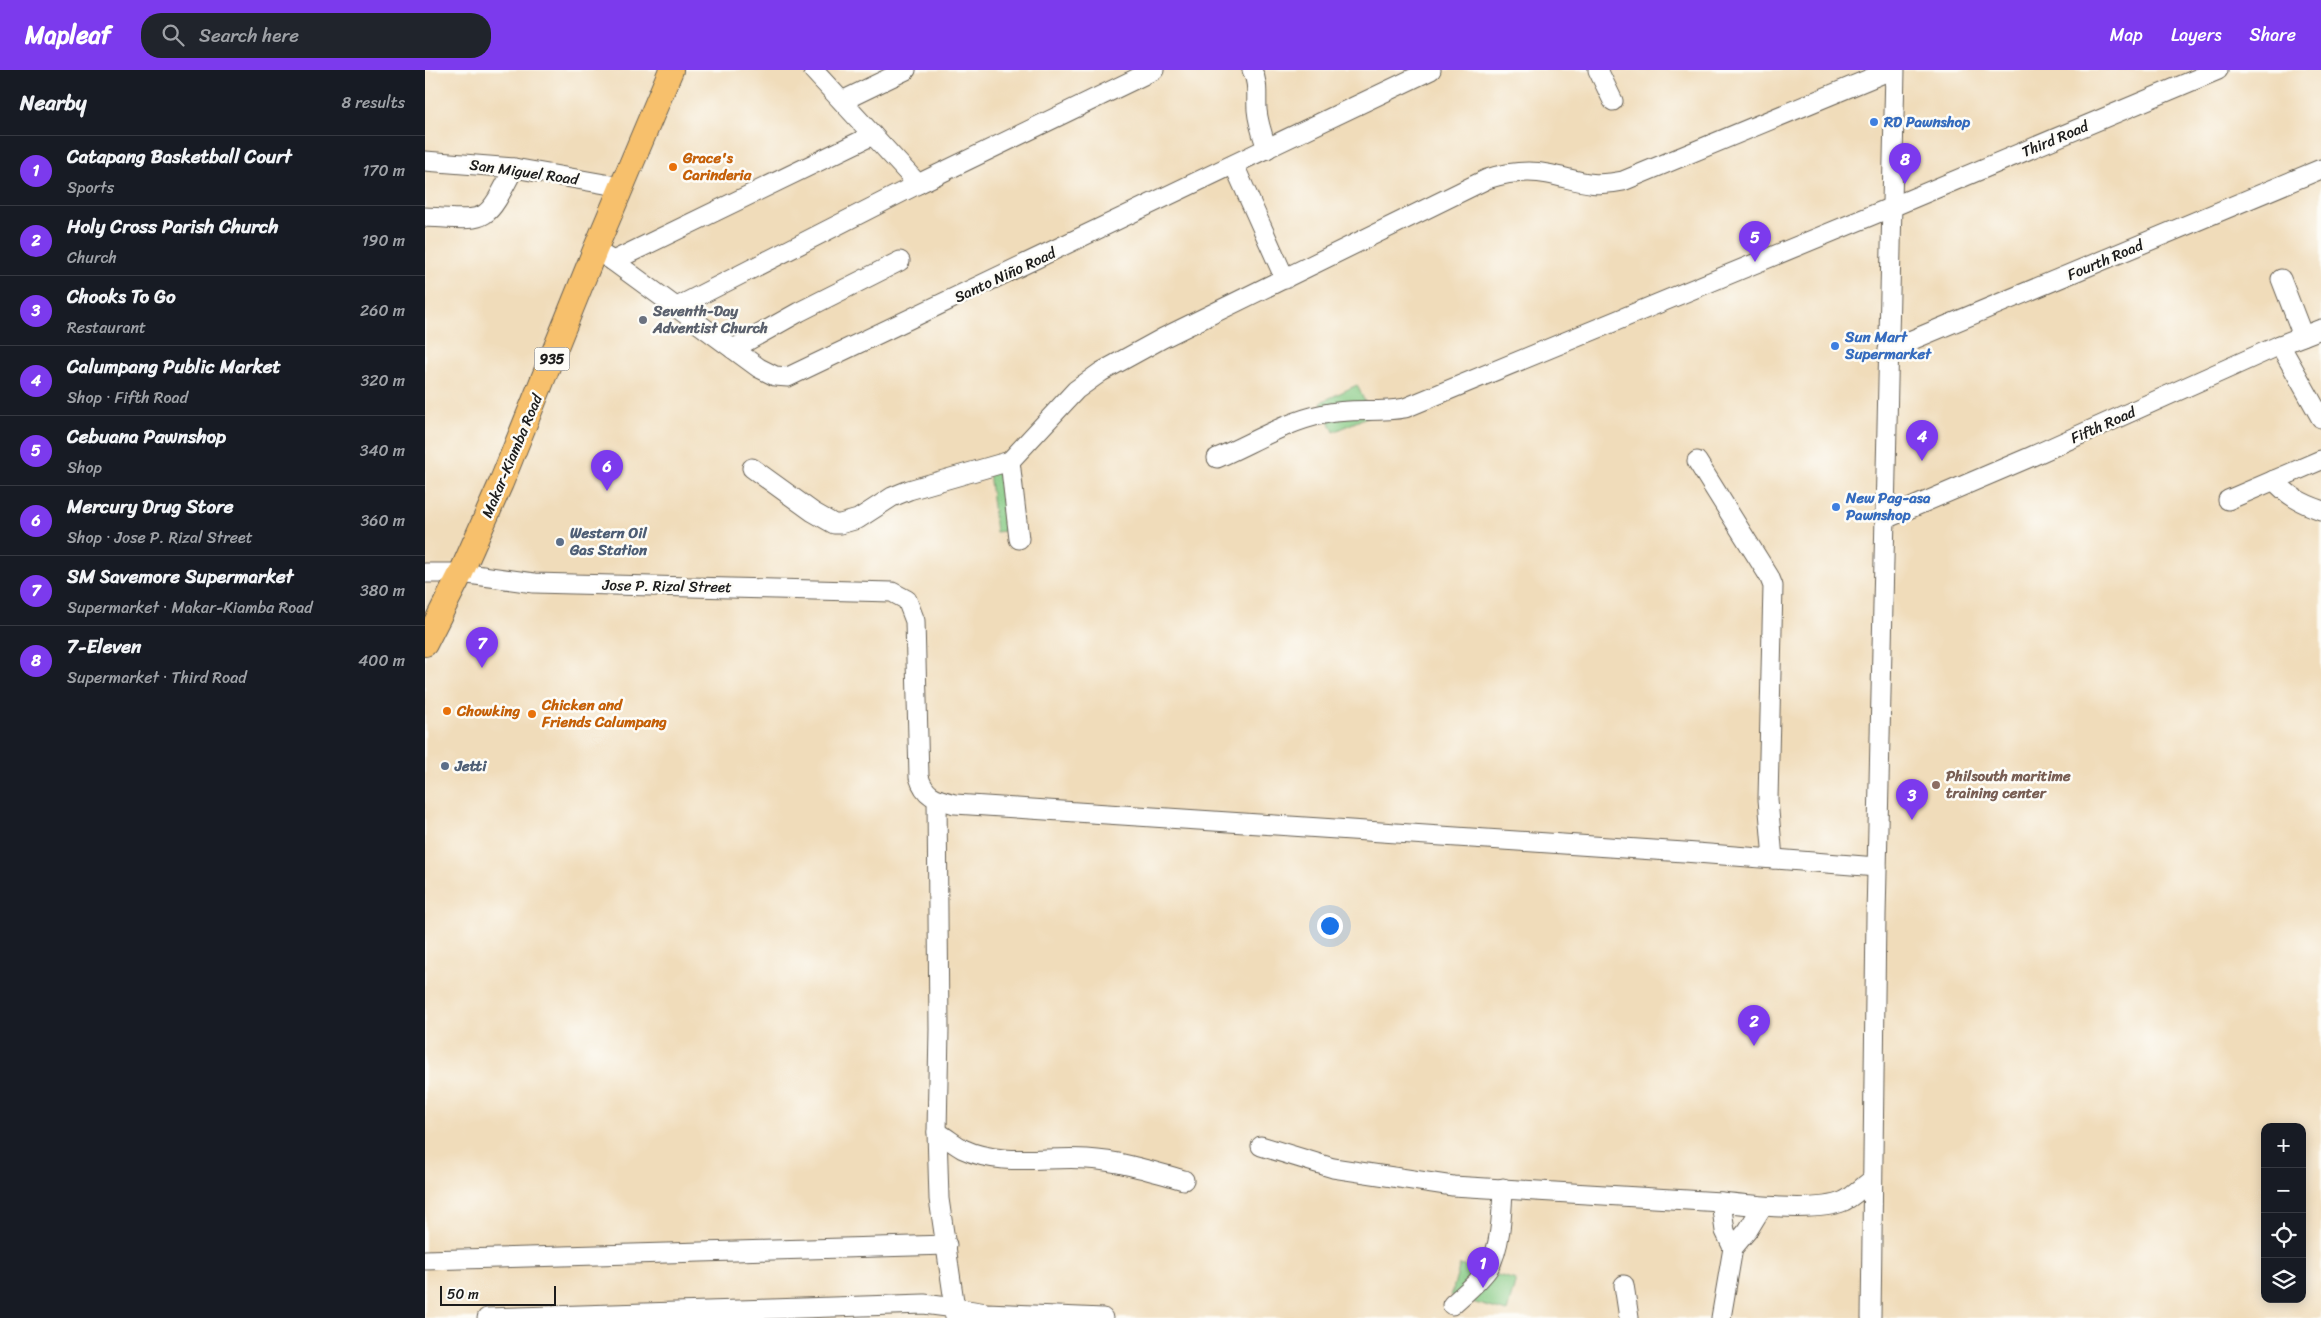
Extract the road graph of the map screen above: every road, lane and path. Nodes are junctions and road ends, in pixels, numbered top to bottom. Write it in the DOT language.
graph roads {
  1 [pos="671,70"];
  2 [pos="813,70"];
  3 [pos="906,70"];
  4 [pos="1154,70"];
  5 [pos="1252,70"];
  6 [pos="1431,70"];
  7 [pos="1598,70"];
  8 [pos="1891,70"];
  9 [pos="1895,70"];
  10 [pos="2218,70"];
  11 [pos="1613,101"];
  12 [pos="842,102"];
  13 [pos="873,135"];
  14 [pos="1267,149"];
  15 [pos="425,161"];
  16 [pos="1234,165"];
  17 [pos="514,168"];
  18 [pos="2321,169"];
  19 [pos="918,184"];
  20 [pos="622,187"];
  21 [pos="1892,207"];
  22 [pos="425,217"];
  23 [pos="604,255"];
  24 [pos="900,262"];
  25 [pos="1285,279"];
  26 [pos="2281,279"];
  27 [pos="675,308"];
  28 [pos="2321,329"];
  29 [pos="2303,336"];
  30 [pos="2280,345"];
  31 [pos="733,349"];
  32 [pos="1888,350"];
  33 [pos="2321,418"];
  34 [pos="1217,458"];
  35 [pos="2321,460"];
  36 [pos="1010,461"];
  37 [pos="1697,461"];
  38 [pos="752,468"];
  39 [pos="2274,480"];
  40 [pos="2228,500"];
  41 [pos="2321,510"];
  42 [pos="1885,519"];
  43 [pos="1019,539"];
  44 [pos="425,573"];
  45 [pos="461,573"];
  46 [pos="425,644"];
  47 [pos="937,799"];
  48 [pos="1773,858"];
  49 [pos="1877,868"];
  50 [pos="937,1132"];
  51 [pos="1261,1146"];
  52 [pos="1184,1180"];
  53 [pos="1872,1180"];
  54 [pos="1503,1188"];
  55 [pos="1721,1202"];
  56 [pos="1762,1207"];
  57 [pos="947,1245"];
  58 [pos="1733,1248"];
  59 [pos="425,1260"];
  60 [pos="1624,1285"];
  61 [pos="1452,1305"];
  62 [pos="955,1313"];
  63 [pos="487,1318"];
  64 [pos="1103,1318"];
  65 [pos="1629,1318"];
  66 [pos="1721,1318"];
  67 [pos="1871,1318"];
  1 -- 20 [label="main road, Makar-Kiamba Road / 935"];
  2 -- 12 [label="street"];
  3 -- 12 [label="street"];
  4 -- 19 [label="street"];
  5 -- 14 [label="street"];
  6 -- 14 [label="street, Santo Niño Road"];
  7 -- 11 [label="street"];
  8 -- 25 [label="street"];
  9 -- 21 [label="street"];
  10 -- 21 [label="street, Third Road"];
  12 -- 13 [label="street"];
  13 -- 19 [label="street"];
  13 -- 23 [label="street"];
  14 -- 16 [label="street, Santo Niño Road"];
  15 -- 17 [label="street, San Miguel Road"];
  16 -- 25 [label="street"];
  16 -- 31 [label="street, Santo Niño Road"];
  17 -- 20 [label="street, San Miguel Road"];
  17 -- 22 [label="street"];
  18 -- 32 [label="street, Fourth Road"];
  19 -- 27 [label="street"];
  20 -- 23 [label="main road, Makar-Kiamba Road / 935"];
  21 -- 32 [label="street"];
  21 -- 34 [label="street, Third Road"];
  23 -- 27 [label="street, Santo Niño Road"];
  23 -- 45 [label="main road, Makar-Kiamba Road / 935"];
  24 -- 31 [label="street"];
  25 -- 36 [label="street"];
  26 -- 29 [label="street"];
  27 -- 31 [label="street, Santo Niño Road"];
  28 -- 29 [label="street, Fifth Road"];
  29 -- 30 [label="street, Fifth Road"];
  30 -- 33 [label="street"];
  30 -- 42 [label="street, Fifth Road"];
  32 -- 42 [label="street"];
  35 -- 39 [label="street"];
  36 -- 38 [label="street"];
  36 -- 43 [label="street"];
  37 -- 48 [label="street"];
  39 -- 40 [label="street"];
  39 -- 41 [label="street"];
  42 -- 49 [label="street"];
  44 -- 45 [label="street, Jose P. Rizal Street"];
  45 -- 46 [label="main road, Makar-Kiamba Road / 935"];
  45 -- 47 [label="street, Jose P. Rizal Street"];
  47 -- 48 [label="street"];
  47 -- 50 [label="street"];
  48 -- 49 [label="street"];
  49 -- 53 [label="street"];
  50 -- 52 [label="street"];
  50 -- 57 [label="street"];
  51 -- 54 [label="street"];
  53 -- 56 [label="street"];
  53 -- 67 [label="street"];
  54 -- 55 [label="street"];
  54 -- 61 [label="street"];
  55 -- 56 [label="street"];
  55 -- 58 [label="street"];
  56 -- 58 [label="street"];
  57 -- 59 [label="street"];
  57 -- 62 [label="street"];
  58 -- 66 [label="street"];
  60 -- 65 [label="street"];
  62 -- 63 [label="street"];
  62 -- 64 [label="street"];
}
